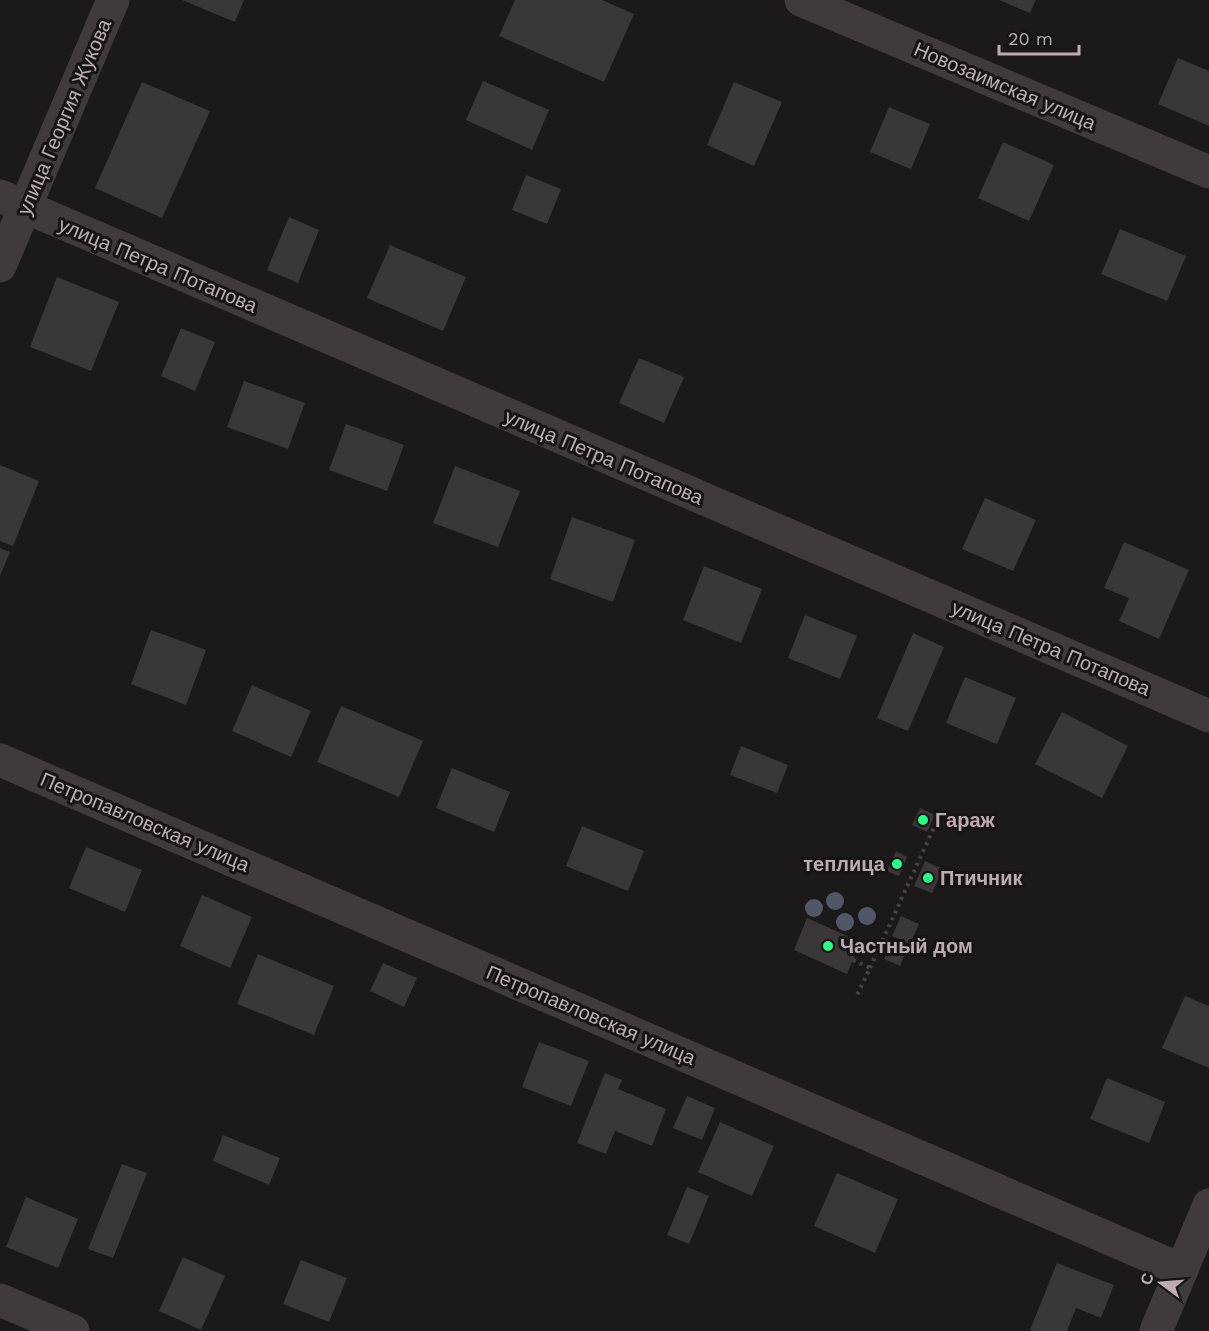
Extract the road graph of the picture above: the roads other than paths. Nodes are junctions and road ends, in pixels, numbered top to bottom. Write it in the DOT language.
graph roads {
  1 [pos="113,0"];
  2 [pos="801,0"];
  3 [pos="1209,172"];
  4 [pos="12,202"];
  5 [pos="0,266"];
  6 [pos="1209,716"];
  7 [pos="0,760"];
  8 [pos="1209,1205"];
  9 [pos="1182,1270"];
  10 [pos="0,1300"];
  11 [pos="73,1331"];
  12 [pos="1156,1331"];
  1 -- 4 [label="street, улица Георгия Жукова"];
  2 -- 3 [label="street, Новозаимская улица"];
  4 -- 5 [label="street, улица Георгия Жукова"];
  4 -- 6 [label="street, улица Петра Потапова"];
  7 -- 9 [label="street, Петропавловская улица"];
  8 -- 9 [label="street"];
  9 -- 12 [label="street"];
  10 -- 11 [label="street"];
}
